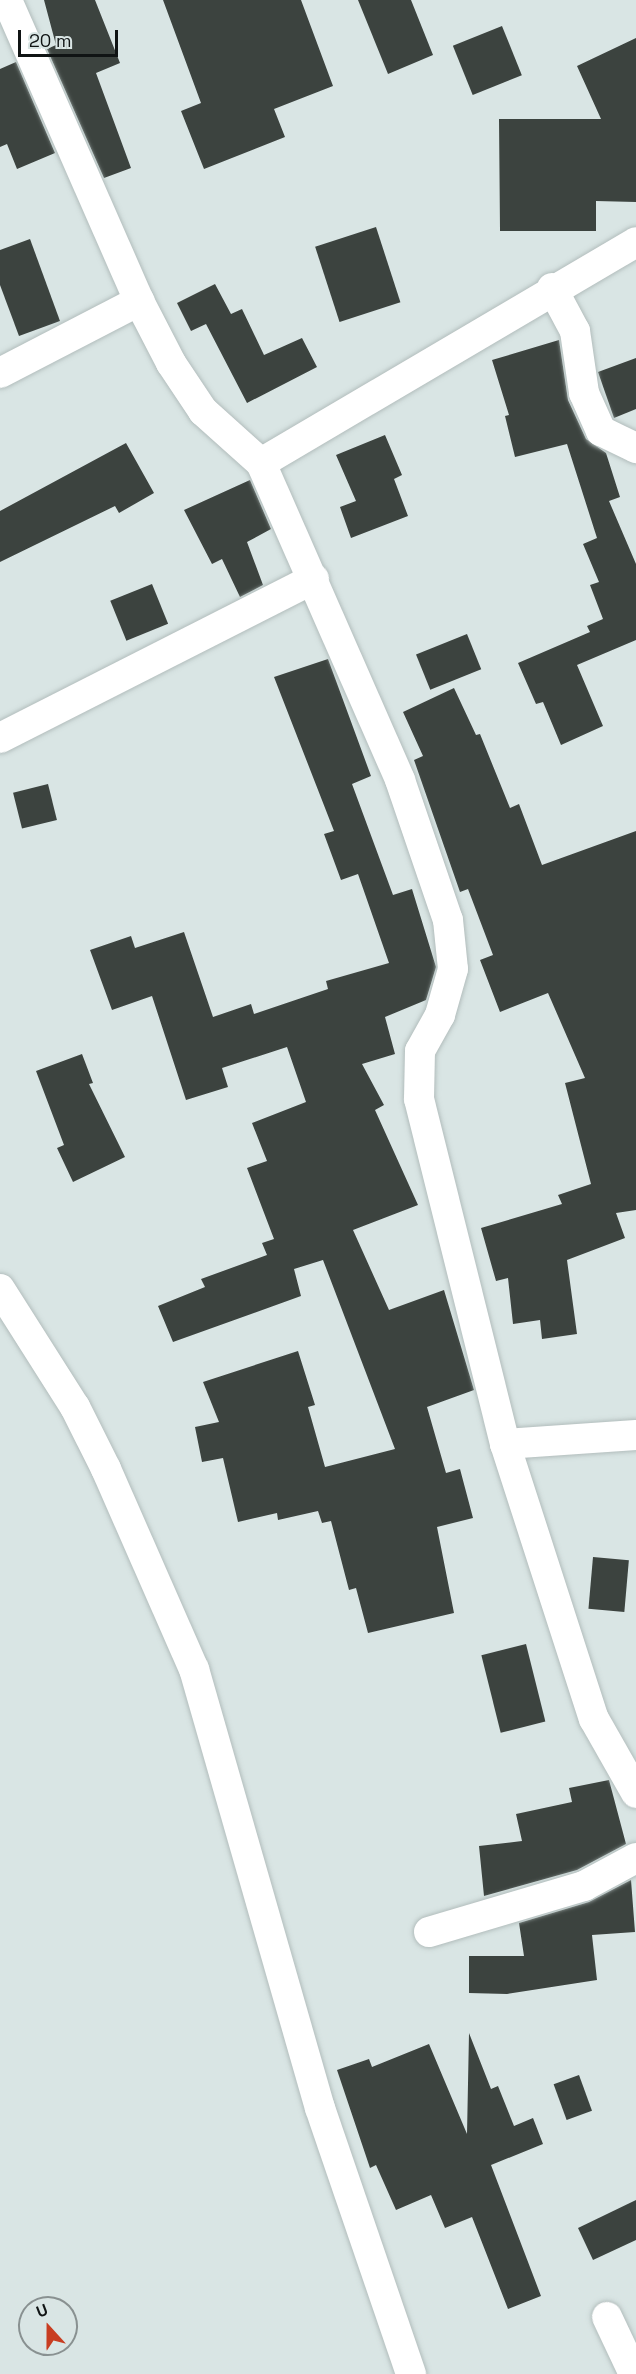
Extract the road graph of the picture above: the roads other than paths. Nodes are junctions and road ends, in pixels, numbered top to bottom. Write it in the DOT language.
graph roads {
  1 [pos="7,0"];
  2 [pos="636,242"];
  3 [pos="552,288"];
  4 [pos="139,301"];
  5 [pos="0,373"];
  6 [pos="636,448"];
  7 [pos="261,463"];
  8 [pos="314,579"];
  9 [pos="0,738"];
  10 [pos="0,1289"];
  11 [pos="636,1435"];
  12 [pos="505,1444"];
  13 [pos="636,1793"];
  14 [pos="636,1858"];
  15 [pos="429,1932"];
  16 [pos="606,2317"];
  17 [pos="411,2374"];
  18 [pos="634,2374"];
  1 -- 4 [label="street"];
  2 -- 3 [label="street"];
  3 -- 6 [label="street"];
  3 -- 7 [label="street"];
  4 -- 5 [label="street"];
  4 -- 7 [label="street"];
  7 -- 8 [label="street"];
  8 -- 9 [label="street"];
  8 -- 12 [label="street"];
  10 -- 17 [label="street"];
  11 -- 12 [label="street"];
  12 -- 13 [label="street"];
  14 -- 15 [label="street"];
  16 -- 18 [label="street"];
}
